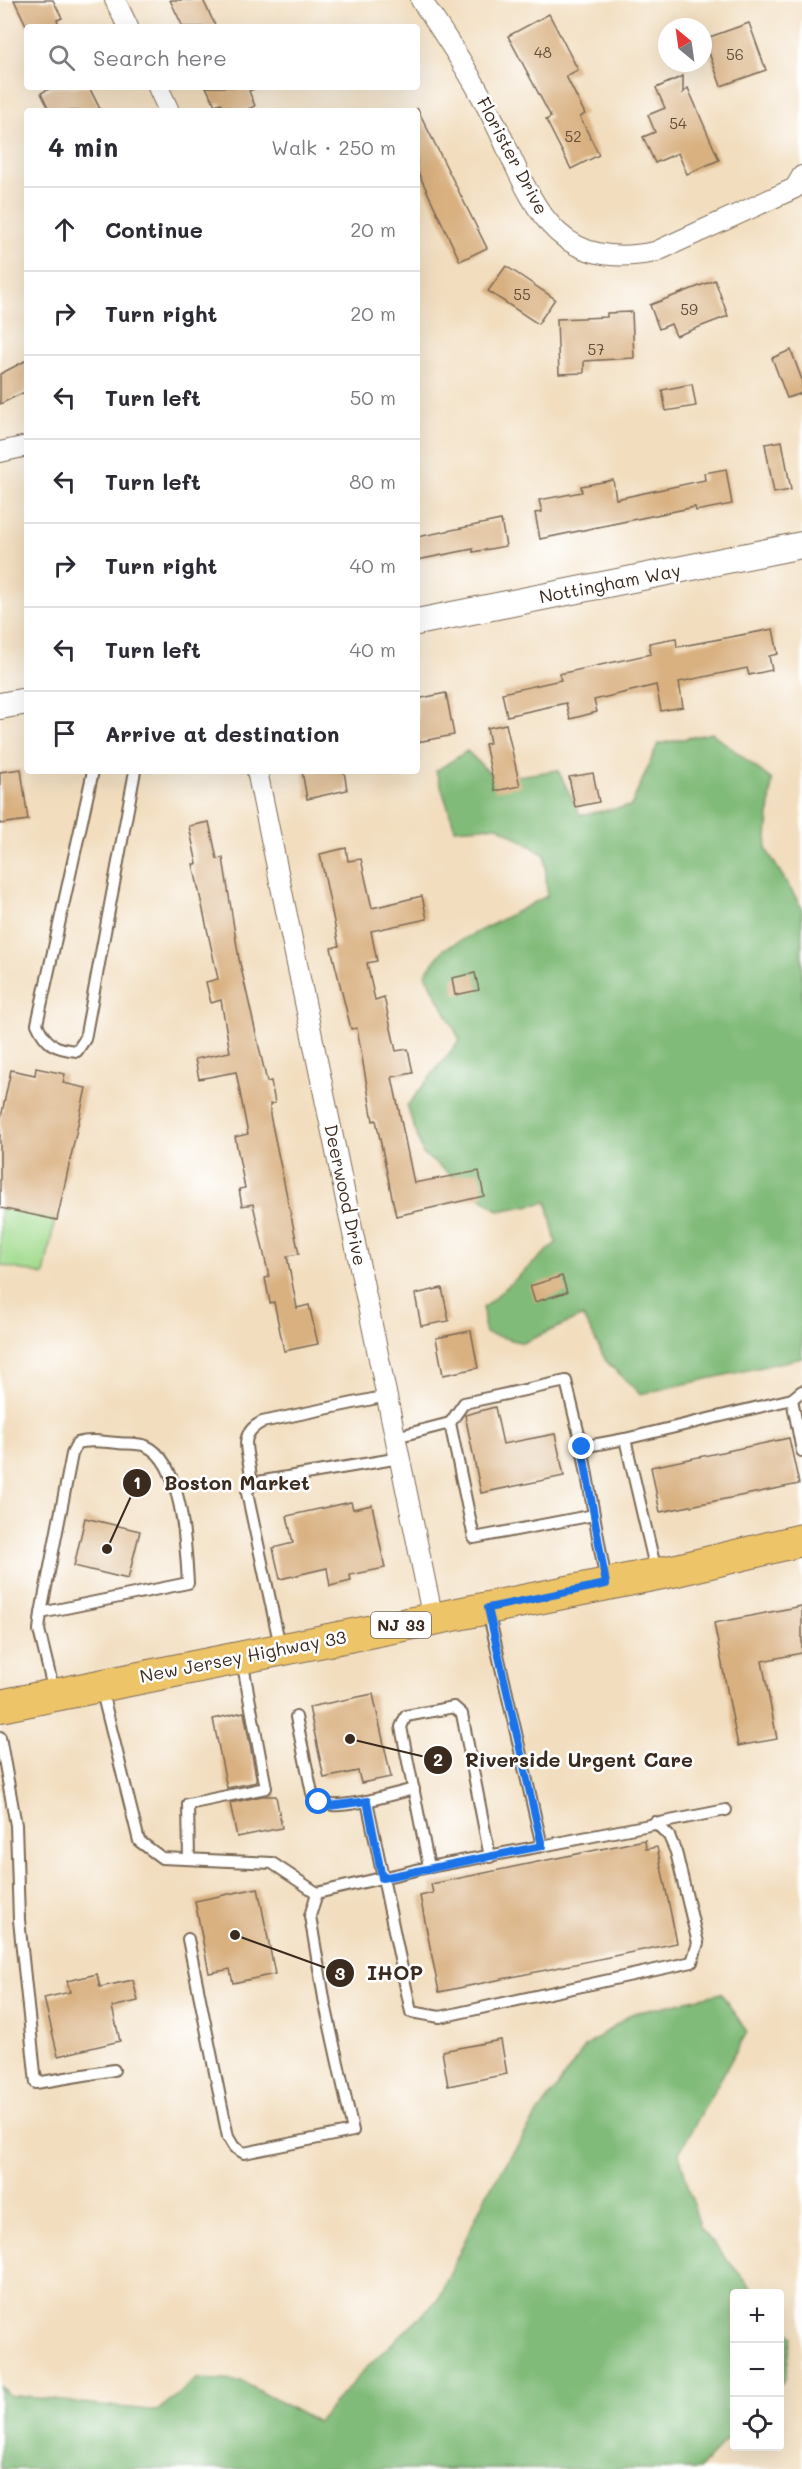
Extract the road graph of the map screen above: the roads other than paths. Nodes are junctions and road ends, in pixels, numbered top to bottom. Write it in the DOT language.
graph roads {
  1 [pos="115,0"];
  2 [pos="421,0"];
  3 [pos="127,24"];
  4 [pos="159,90"];
  5 [pos="168,108"];
  6 [pos="802,176"];
  7 [pos="24,447"];
  8 [pos="0,452"];
  9 [pos="802,545"];
  10 [pos="420,621"];
  11 [pos="24,702"];
  12 [pos="0,706"];
  13 [pos="92,774"];
  14 [pos="134,774"];
  15 [pos="258,774"];
  16 [pos="802,1391"];
  17 [pos="387,1396"];
  18 [pos="792,1399"];
  19 [pos="450,1423"];
  20 [pos="396,1437"];
  21 [pos="625,1439"];
  22 [pos="582,1447"];
  23 [pos="802,1451"];
  24 [pos="400,1458"];
  25 [pos="252,1483"];
  26 [pos="594,1515"];
  27 [pos="802,1540"];
  28 [pos="657,1574"];
  29 [pos="606,1584"];
  30 [pos="488,1608"];
  31 [pos="41,1613"];
  32 [pos="434,1619"];
  33 [pos="281,1650"];
  34 [pos="242,1657"];
  35 [pos="100,1686"];
  36 [pos="55,1695"];
  37 [pos="0,1706"];
  38 [pos="296,1717"];
  39 [pos="0,1737"];
  40 [pos="414,1789"];
  41 [pos="367,1801"];
  42 [pos="726,1810"];
  43 [pos="655,1822"];
  44 [pos="542,1846"];
  45 [pos="490,1857"];
  46 [pos="189,1859"];
  47 [pos="429,1868"];
  48 [pos="382,1878"];
  49 [pos="317,1893"];
  50 [pos="188,1939"];
  51 [pos="114,2070"];
  1 -- 3 [label="street"];
  2 -- 6 [label="street, Florister Drive"];
  4 -- 5 [label="street"];
  7 -- 8 [label="street"];
  9 -- 10 [label="street, Nottingham Way"];
  11 -- 12 [label="street"];
  13 -- 14 [label="lane"];
  15 -- 17 [label="street, Deerwood Drive"];
  16 -- 18 [label="lane"];
  17 -- 20 [label="street, Deerwood Drive"];
  17 -- 25 [label="lane"];
  18 -- 21 [label="lane"];
  18 -- 23 [label="lane"];
  19 -- 20 [label="lane"];
  19 -- 22 [label="lane"];
  19 -- 26 [label="lane"];
  20 -- 24 [label="street, Deerwood Drive"];
  21 -- 22 [label="lane"];
  21 -- 28 [label="lane"];
  22 -- 26 [label="lane"];
  24 -- 25 [label="lane"];
  24 -- 32 [label="street, Deerwood Drive"];
  25 -- 33 [label="lane"];
  26 -- 29 [label="lane"];
  27 -- 28 [label="main road, New Jersey Highway 33 / NJ 33"];
  28 -- 29 [label="main road, New Jersey Highway 33 / NJ 33"];
  29 -- 30 [label="main road, New Jersey Highway 33 / NJ 33"];
  30 -- 32 [label="main road, New Jersey Highway 33 / NJ 33"];
  30 -- 44 [label="lane"];
  31 -- 31 [label="lane"];
  31 -- 36 [label="lane"];
  32 -- 33 [label="main road, New Jersey Highway 33 / NJ 33"];
  33 -- 34 [label="main road, New Jersey Highway 33 / NJ 33"];
  34 -- 35 [label="main road, New Jersey Highway 33 / NJ 33"];
  34 -- 46 [label="lane"];
  35 -- 36 [label="main road, New Jersey Highway 33 / NJ 33"];
  35 -- 46 [label="lane"];
  36 -- 37 [label="main road, New Jersey Highway 33 / NJ 33"];
  38 -- 41 [label="lane"];
  39 -- 51 [label="lane"];
  40 -- 41 [label="lane"];
  40 -- 45 [label="lane"];
  40 -- 47 [label="lane"];
  41 -- 48 [label="lane"];
  42 -- 43 [label="lane"];
  43 -- 44 [label="lane"];
  43 -- 48 [label="lane"];
  44 -- 45 [label="lane"];
  45 -- 47 [label="lane"];
  46 -- 49 [label="lane"];
  47 -- 48 [label="lane"];
  48 -- 49 [label="lane"];
  49 -- 50 [label="lane"];
}
